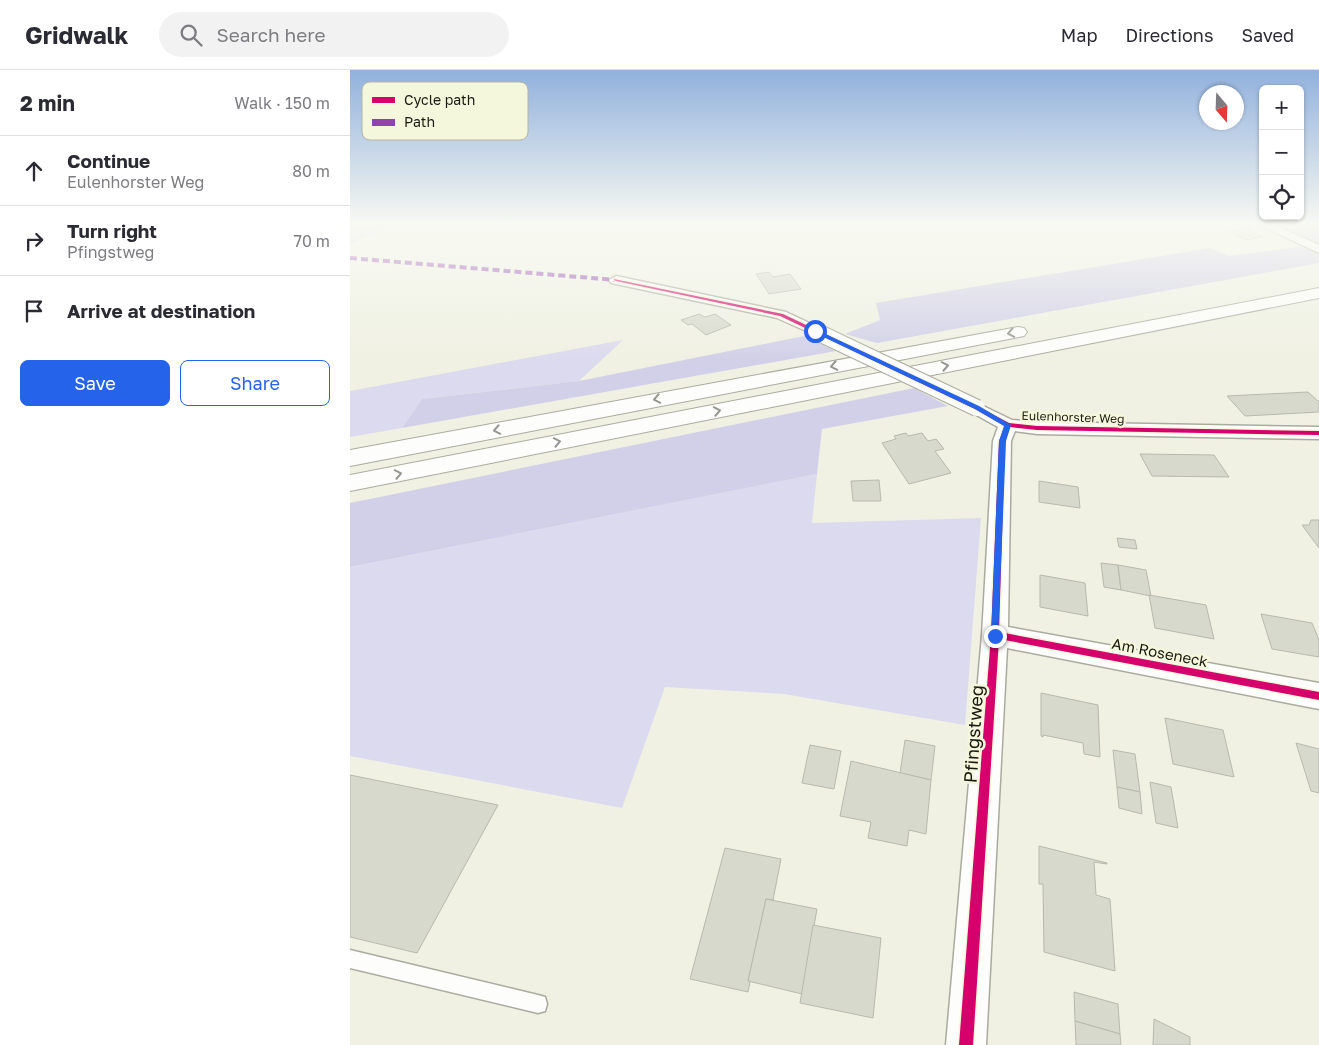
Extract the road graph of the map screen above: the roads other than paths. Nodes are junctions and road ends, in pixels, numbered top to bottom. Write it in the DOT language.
graph roads {
  1 [pos="616,280"];
  2 [pos="1319,293"];
  3 [pos="1128,312"];
  4 [pos="1088,319"];
  5 [pos="1040,328"];
  6 [pos="1008,425"];
  7 [pos="1319,434"];
  8 [pos="350,458"];
  9 [pos="350,483"];
  10 [pos="995,636"];
  11 [pos="1319,696"];
  12 [pos="350,959"];
  13 [pos="538,1004"];
  14 [pos="966,1045"];
  1 -- 6 [label="street, Eulenhorster Weg, bridge"];
  9 -- 2 [label="highway, one-way"];
  3 -- 4 [label="highway"];
  5 -- 8 [label="highway, one-way"];
  6 -- 7 [label="street, Eulenhorster Weg"];
  6 -- 10 [label="street, Pfingstweg"];
  10 -- 11 [label="street, Am Roseneck"];
  10 -- 14 [label="street, Pfingstweg"];
  12 -- 13 [label="lane"];
}
